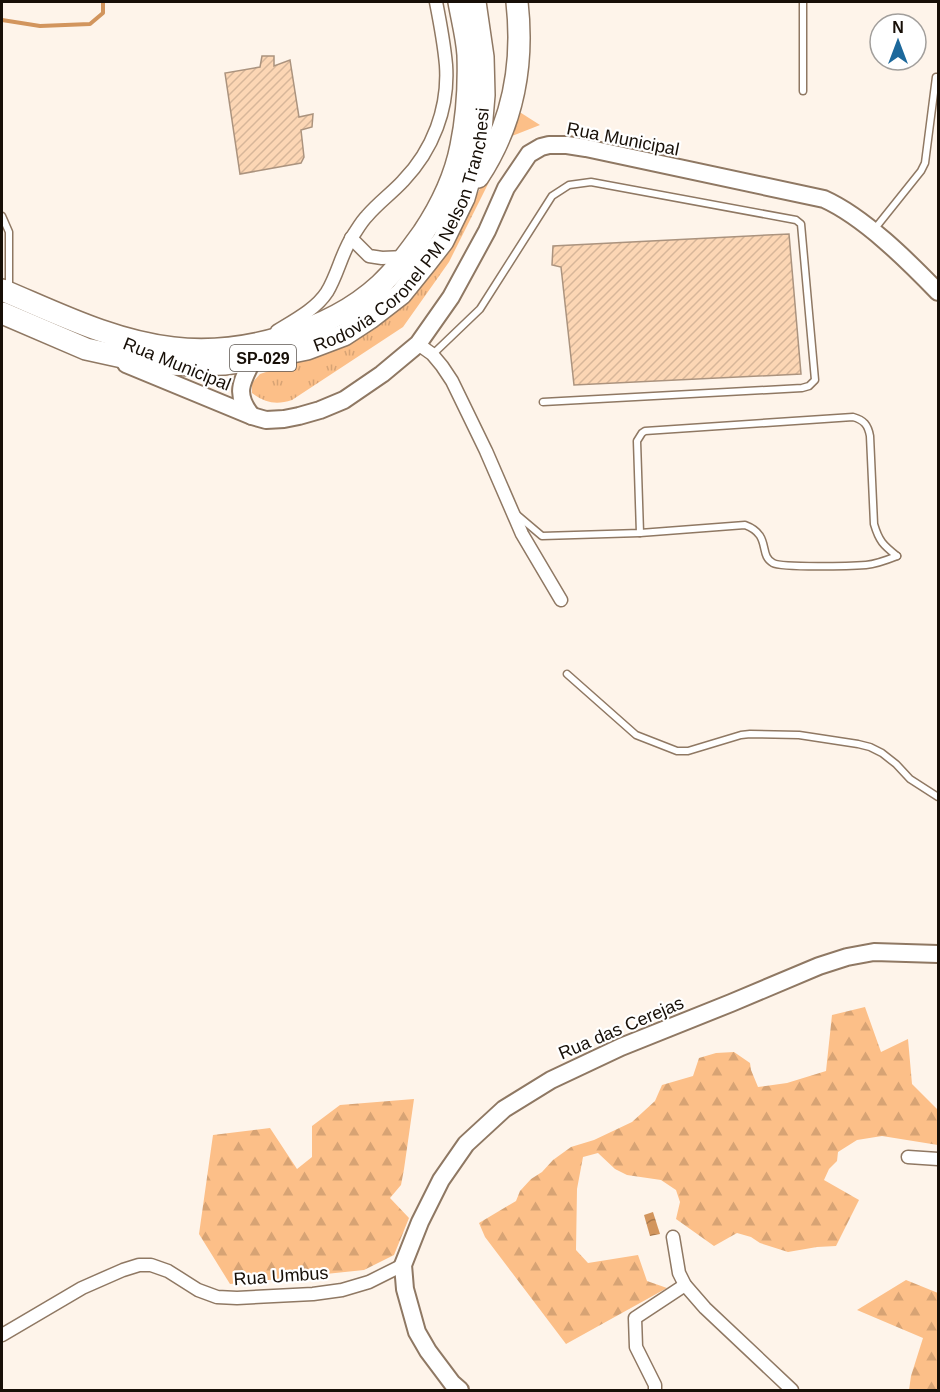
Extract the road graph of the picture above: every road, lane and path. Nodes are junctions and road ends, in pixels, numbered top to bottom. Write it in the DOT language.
graph roads {
  1 [pos="436,2"];
  2 [pos="459,2"];
  3 [pos="475,2"];
  4 [pos="517,2"];
  5 [pos="803,2"];
  6 [pos="936,77"];
  7 [pos="803,91"];
  8 [pos="464,198"];
  9 [pos="2,216"];
  10 [pos="873,231"];
  11 [pos="351,238"];
  12 [pos="406,257"];
  13 [pos="5,291"];
  14 [pos="939,292"];
  15 [pos="2,313"];
  16 [pos="418,344"];
  17 [pos="86,349"];
  18 [pos="254,353"];
  19 [pos="432,354"];
  20 [pos="543,402"];
  21 [pos="252,416"];
  22 [pos="511,510"];
  23 [pos="640,533"];
  24 [pos="561,600"];
  25 [pos="567,674"];
  26 [pos="939,797"];
  27 [pos="939,954"];
  28 [pos="908,1157"];
  29 [pos="939,1159"];
  30 [pos="673,1237"];
  31 [pos="404,1265"];
  32 [pos="685,1285"];
  33 [pos="2,1335"];
  34 [pos="460,1390"];
  35 [pos="655,1390"];
  36 [pos="792,1390"];
  1 -- 11 [label="street"];
  2 -- 12 [label="highway, Rodovia Coronel PM Nelson Tranchesi / SP-029"];
  3 -- 8 [label="highway, Rodovia Coronel PM Nelson Tranchesi / SP-029"];
  4 -- 8 [label="highway"];
  5 -- 7 [label="lane"];
  6 -- 10 [label="lane"];
  8 -- 18 [label="highway, Rodovia Coronel PM Nelson Tranchesi / SP-029"];
  9 -- 13 [label="lane"];
  10 -- 14 [label="main road, Rua Municipal"];
  10 -- 16 [label="main road, Rua Municipal"];
  11 -- 12 [label="street"];
  11 -- 18 [label="street"];
  12 -- 18 [label="highway, Rodovia Coronel PM Nelson Tranchesi / SP-029"];
  13 -- 18 [label="highway, Rodovia Coronel PM Nelson Tranchesi / SP-029"];
  15 -- 17 [label="highway, Rodovia Coronel PM Nelson Tranchesi / SP-029"];
  16 -- 19 [label="street"];
  16 -- 21 [label="main road, Rua Municipal"];
  17 -- 18 [label="highway, Rodovia Coronel PM Nelson Tranchesi / SP-029"];
  17 -- 21 [label="main road, Rua Municipal"];
  18 -- 21 [label="main road, Rua Municipal"];
  19 -- 20 [label="lane"];
  19 -- 22 [label="street"];
  22 -- 23 [label="lane"];
  22 -- 24 [label="street"];
  23 -- 23 [label="lane"];
  25 -- 26 [label="lane"];
  27 -- 31 [label="main road, Rua das Cerejas"];
  28 -- 29 [label="street"];
  30 -- 32 [label="street"];
  31 -- 33 [label="street, Rua Umbus"];
  31 -- 34 [label="main road"];
  32 -- 35 [label="street"];
  32 -- 36 [label="street"];
}
